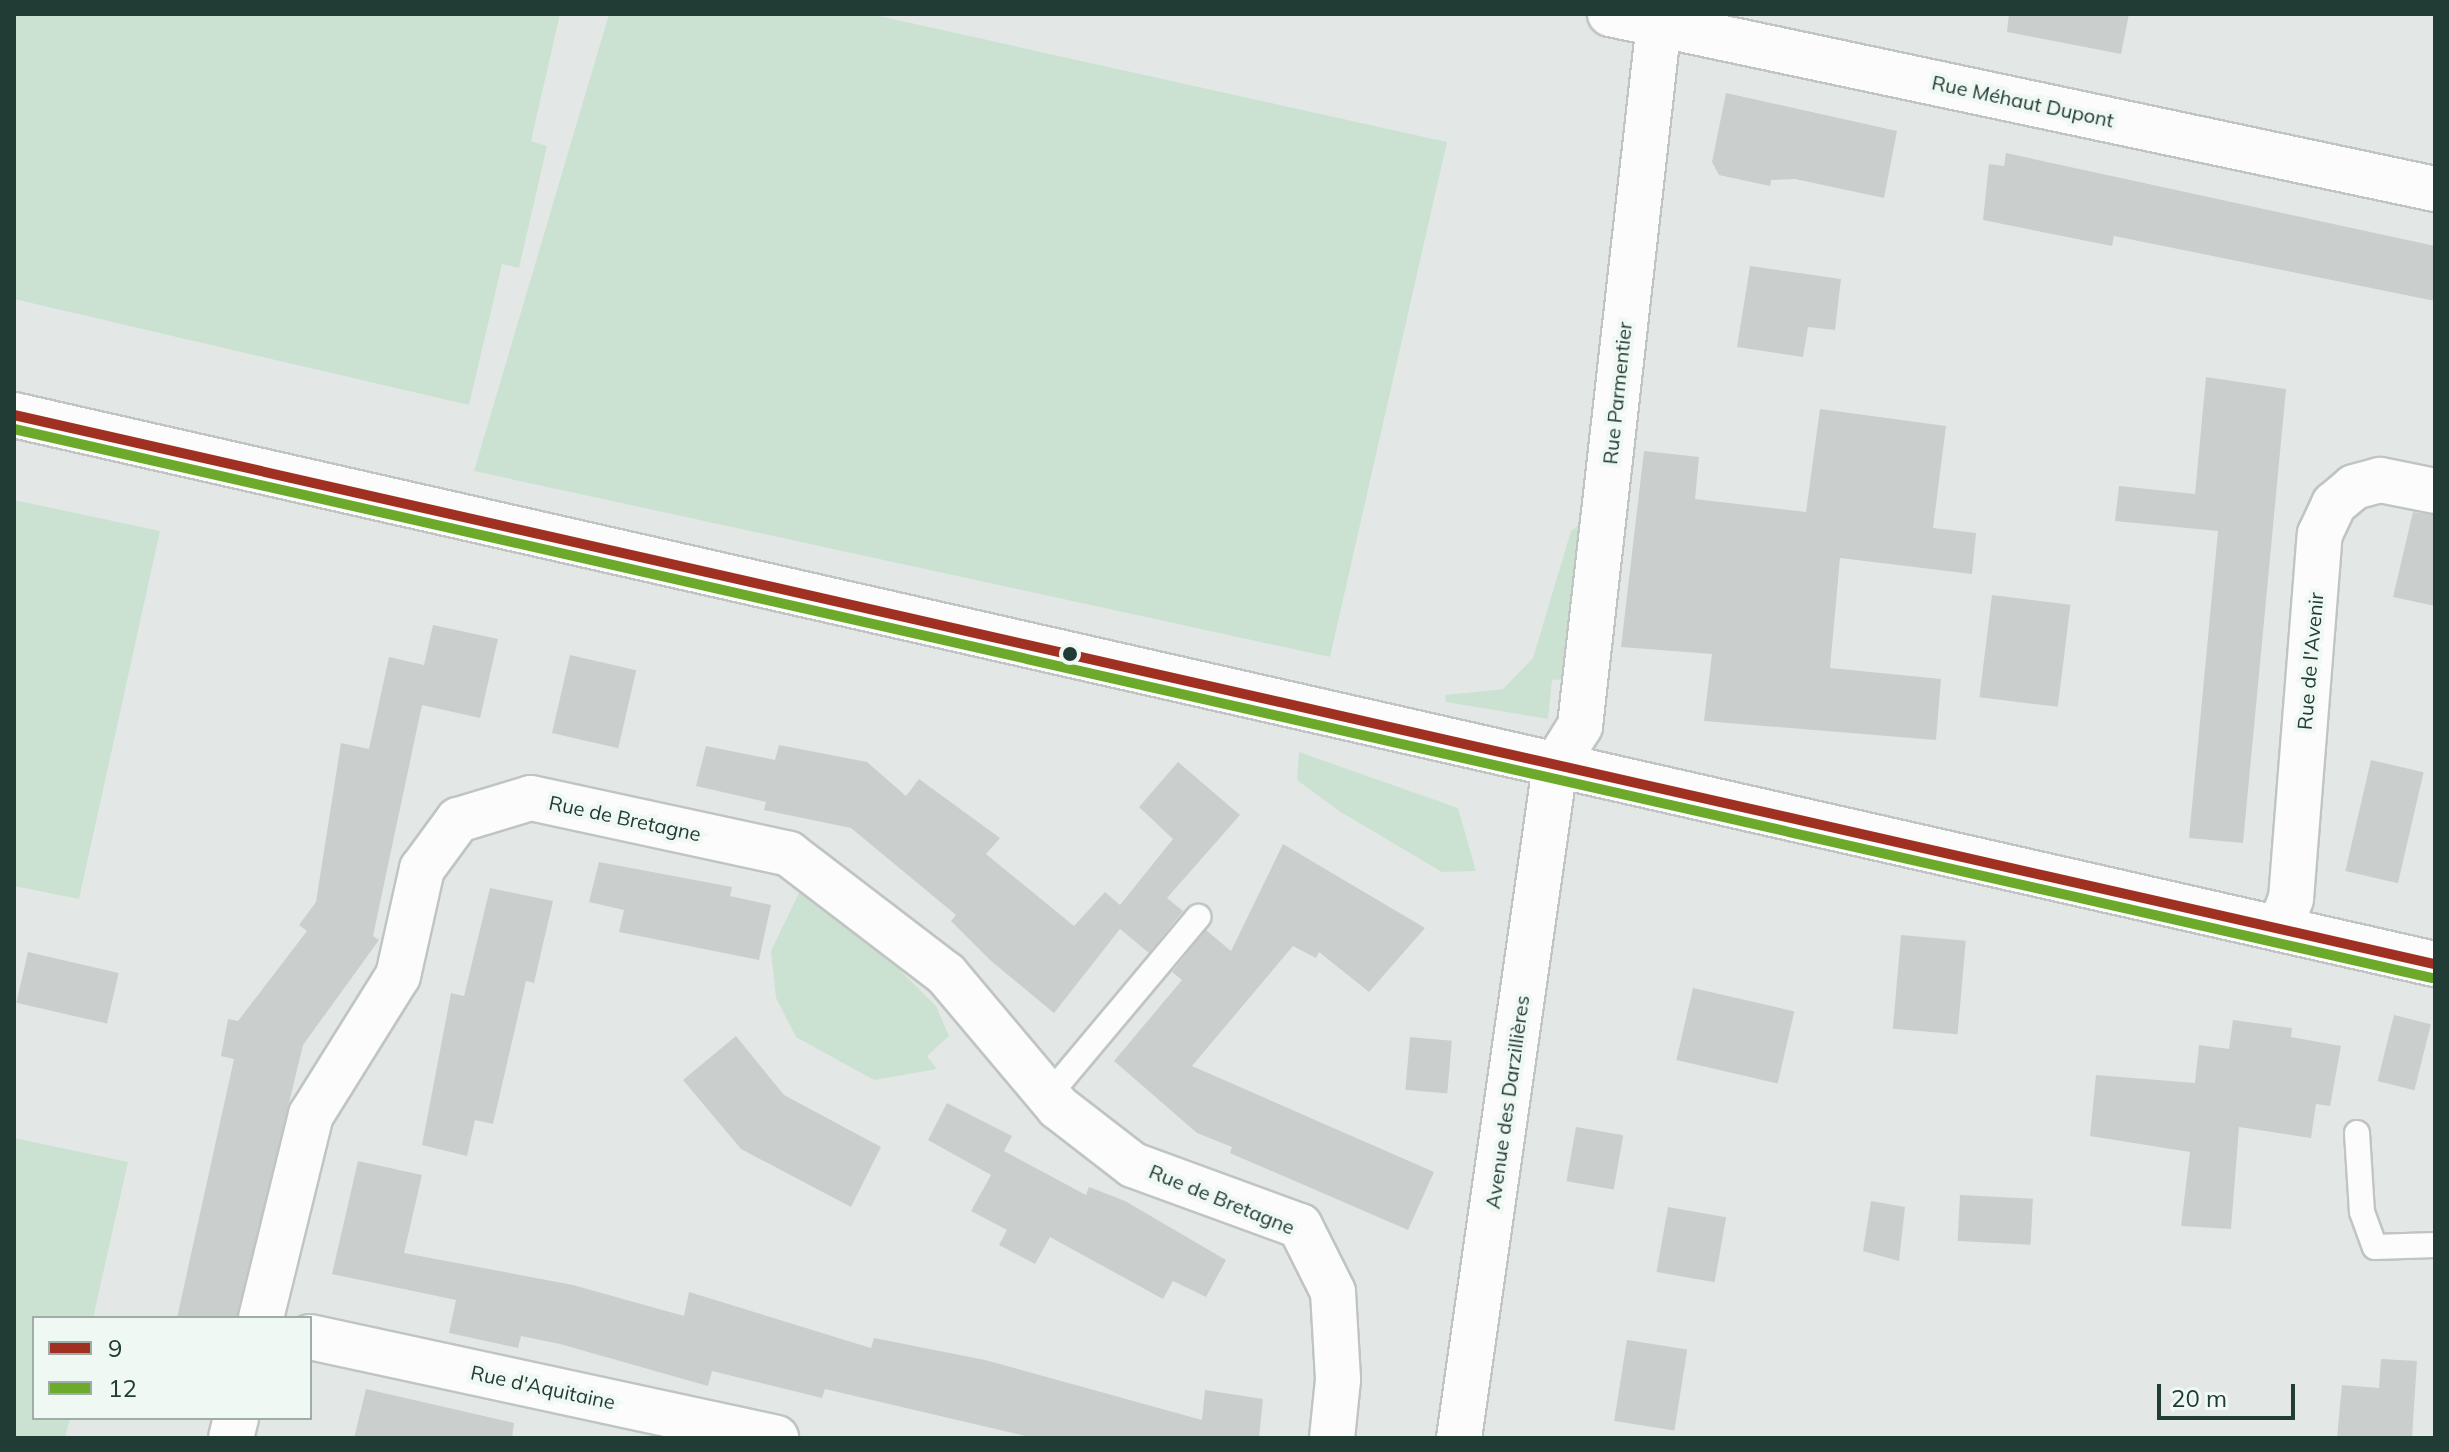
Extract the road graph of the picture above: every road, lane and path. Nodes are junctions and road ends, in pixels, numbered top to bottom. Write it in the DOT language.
graph roads {
  1 [pos="1610,14"];
  2 [pos="1659,19"];
  3 [pos="2435,189"];
  4 [pos="14,415"];
  5 [pos="2435,491"];
  6 [pos="1555,766"];
  7 [pos="1198,917"];
  8 [pos="2280,927"];
  9 [pos="2435,964"];
  10 [pos="1048,1096"];
  11 [pos="2357,1133"];
  12 [pos="2435,1245"];
  13 [pos="261,1316"];
  14 [pos="312,1337"];
  15 [pos="751,1435"];
  16 [pos="1332,1438"];
  17 [pos="1459,1438"];
  1 -- 2 [label="street, Rue Méhaut Dupont"];
  2 -- 3 [label="street, Rue Méhaut Dupont"];
  2 -- 6 [label="street, Rue Parmentier"];
  4 -- 6 [label="street"];
  5 -- 8 [label="street, Rue de l'Avenir"];
  6 -- 8 [label="street"];
  6 -- 17 [label="street, Avenue des Darzillières"];
  7 -- 10 [label="lane"];
  8 -- 9 [label="street"];
  10 -- 13 [label="street, Rue de Bretagne"];
  10 -- 16 [label="street, Rue de Bretagne"];
  11 -- 12 [label="lane"];
  14 -- 15 [label="street, Rue d'Aquitaine"];
}
